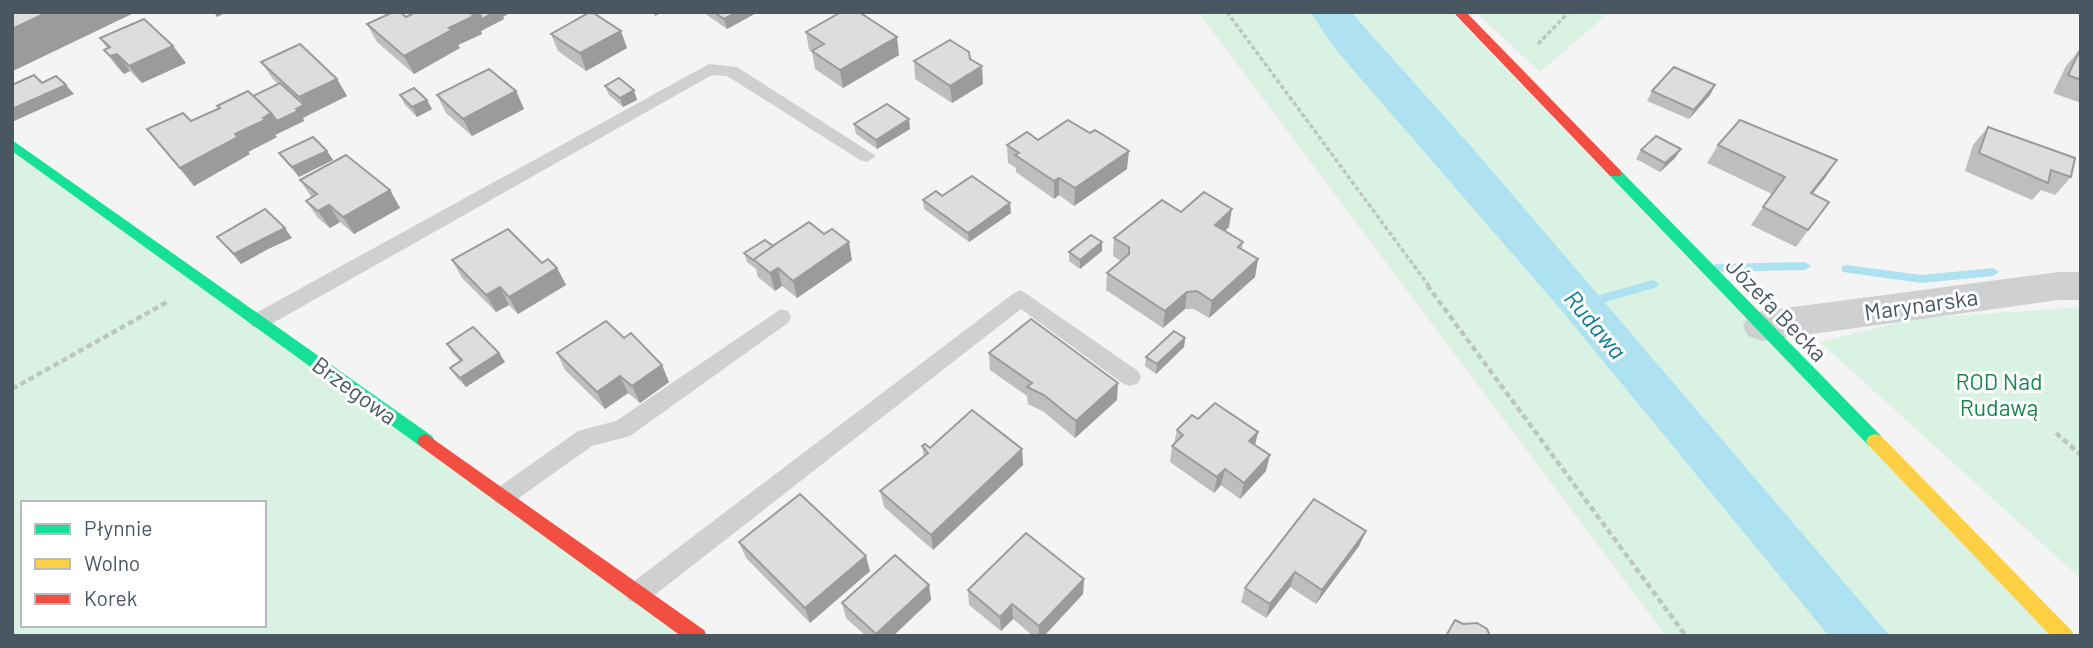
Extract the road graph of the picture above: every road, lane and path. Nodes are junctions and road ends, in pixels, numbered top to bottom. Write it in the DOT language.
graph roads {
  1 [pos="1227,12"];
  2 [pos="1459,12"];
  3 [pos="1569,12"];
  4 [pos="1514,68"];
  5 [pos="12,144"];
  6 [pos="867,156"];
  7 [pos="202,281"];
  8 [pos="2081,286"];
  9 [pos="781,317"];
  10 [pos="259,321"];
  11 [pos="1762,326"];
  12 [pos="1130,377"];
  13 [pos="12,389"];
  14 [pos="2056,433"];
  15 [pos="2081,455"];
  16 [pos="503,496"];
  17 [pos="638,593"];
  18 [pos="697,636"];
  19 [pos="1686,636"];
  20 [pos="2064,636"];
  1 -- 19 [label="path"];
  2 -- 4 [label="street, Józefa Becka"];
  3 -- 4 [label="path"];
  4 -- 11 [label="street, Józefa Becka"];
  5 -- 7 [label="street, Brzegowa"];
  6 -- 10 [label="lane"];
  7 -- 10 [label="street, Brzegowa"];
  7 -- 13 [label="path"];
  8 -- 11 [label="street, Marynarska"];
  9 -- 16 [label="lane"];
  10 -- 16 [label="street, Brzegowa"];
  11 -- 20 [label="street, Józefa Becka"];
  12 -- 17 [label="lane"];
  14 -- 15 [label="path"];
  16 -- 17 [label="street, Brzegowa"];
  17 -- 18 [label="street, Brzegowa"];
}
